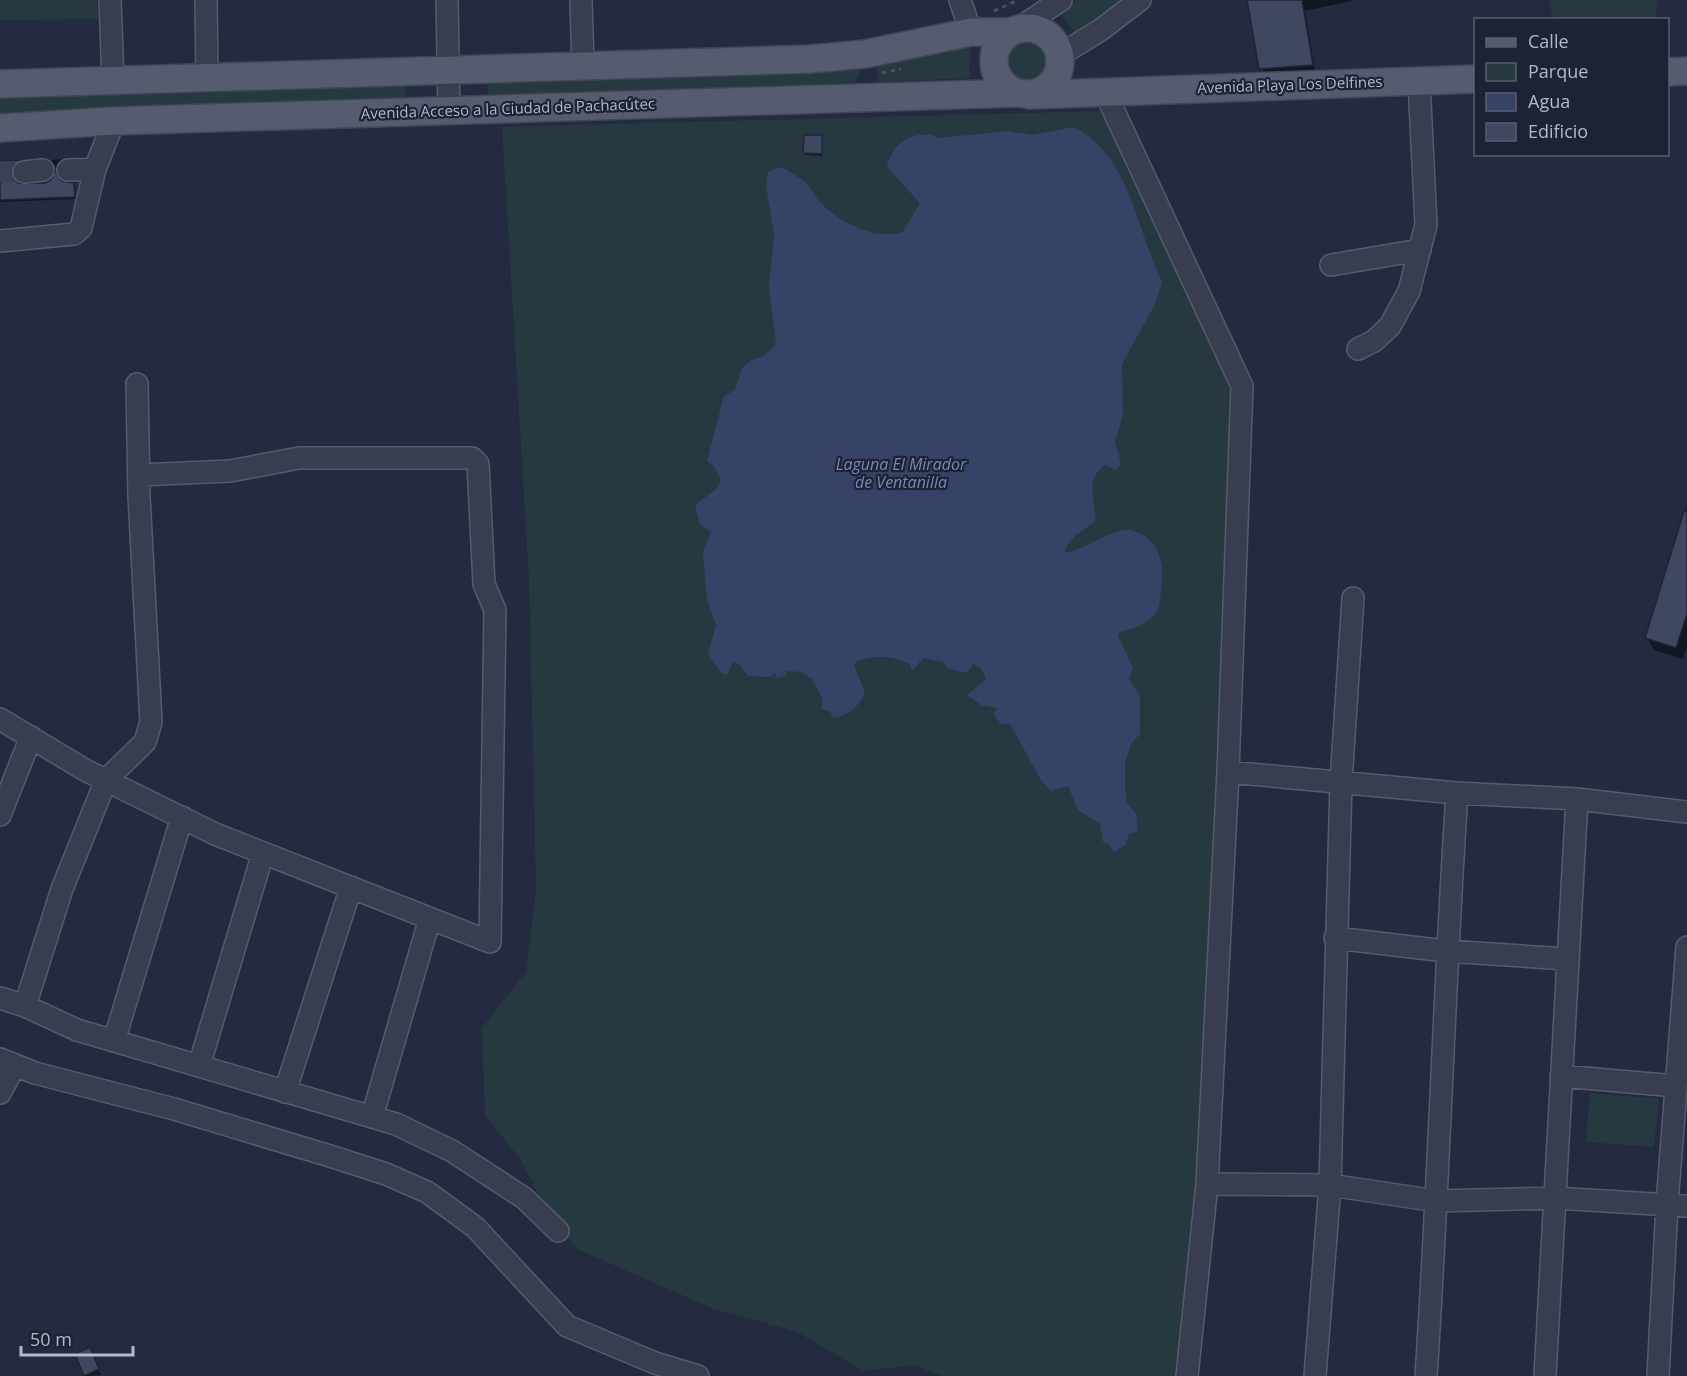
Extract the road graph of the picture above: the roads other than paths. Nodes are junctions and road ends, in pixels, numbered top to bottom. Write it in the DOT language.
graph roads {
  1 [pos="110,0"];
  2 [pos="207,0"];
  3 [pos="447,0"];
  4 [pos="581,0"];
  5 [pos="960,0"];
  6 [pos="1061,0"];
  7 [pos="1140,0"];
  8 [pos="1014,30"];
  9 [pos="971,32"];
  10 [pos="865,54"];
  11 [pos="1060,60"];
  12 [pos="583,65"];
  13 [pos="448,68"];
  14 [pos="1687,71"];
  15 [pos="1669,72"];
  16 [pos="207,77"];
  17 [pos="1474,79"];
  18 [pos="113,80"];
  19 [pos="1419,81"];
  20 [pos="0,84"];
  21 [pos="1105,92"];
  22 [pos="1022,94"];
  23 [pos="867,97"];
  24 [pos="449,112"];
  25 [pos="114,121"];
  26 [pos="0,128"];
  27 [pos="95,169"];
  28 [pos="68,170"];
  29 [pos="0,241"];
  30 [pos="1420,250"];
  31 [pos="1331,265"];
  32 [pos="1358,349"];
  33 [pos="137,384"];
  34 [pos="139,475"];
  35 [pos="1353,598"];
  36 [pos="0,719"];
  37 [pos="31,737"];
  38 [pos="1228,772"];
  39 [pos="106,780"];
  40 [pos="1341,782"];
  41 [pos="1457,794"];
  42 [pos="1578,799"];
  43 [pos="1687,812"];
  44 [pos="0,815"];
  45 [pos="182,817"];
  46 [pos="263,853"];
  47 [pos="351,887"];
  48 [pos="430,918"];
  49 [pos="1335,938"];
  50 [pos="1687,947"];
  51 [pos="1446,951"];
  52 [pos="1567,959"];
  53 [pos="0,998"];
  54 [pos="25,1006"];
  55 [pos="114,1041"];
  56 [pos="8,1062"];
  57 [pos="199,1066"];
  58 [pos="1561,1076"];
  59 [pos="1676,1086"];
  60 [pos="285,1092"];
  61 [pos="0,1093"];
  62 [pos="372,1117"];
  63 [pos="1207,1184"];
  64 [pos="1330,1185"];
  65 [pos="1555,1198"];
  66 [pos="1437,1202"];
  67 [pos="1677,1205"];
  68 [pos="558,1231"];
  69 [pos="698,1376"];
  70 [pos="1187,1376"];
  71 [pos="1315,1376"];
  72 [pos="1426,1376"];
  73 [pos="1545,1376"];
  74 [pos="1658,1376"];
  1 -- 18 [label="street"];
  2 -- 16 [label="street"];
  3 -- 13 [label="street"];
  4 -- 12 [label="street"];
  5 -- 9 [label="street"];
  6 -- 8 [label="street"];
  7 -- 11 [label="street"];
  8 -- 9 [label="main road"];
  8 -- 11 [label="main road"];
  8 -- 22 [label="main road"];
  9 -- 10 [label="main road"];
  10 -- 12 [label="main road"];
  10 -- 23 [label="main road"];
  11 -- 21 [label="main road"];
  11 -- 22 [label="main road"];
  12 -- 13 [label="main road"];
  13 -- 16 [label="main road"];
  13 -- 24 [label="street"];
  14 -- 15 [label="main road"];
  16 -- 18 [label="main road"];
  17 -- 19 [label="main road, Avenida Playa Los Delfines"];
  18 -- 20 [label="main road"];
  19 -- 21 [label="main road, Avenida Playa Los Delfines"];
  19 -- 30 [label="street"];
  21 -- 22 [label="main road, Avenida Playa Los Delfines"];
  21 -- 38 [label="street"];
  22 -- 23 [label="main road, Avenida Acceso a la Ciudad de Pachacútec"];
  23 -- 24 [label="main road, Avenida Acceso a la Ciudad de Pachacútec"];
  24 -- 25 [label="main road, Avenida Acceso a la Ciudad de Pachacútec"];
  25 -- 26 [label="main road, Avenida Acceso a la Ciudad de Pachacútec"];
  25 -- 27 [label="street"];
  27 -- 28 [label="street"];
  27 -- 29 [label="street"];
  30 -- 31 [label="street"];
  30 -- 32 [label="street"];
  33 -- 34 [label="street"];
  34 -- 39 [label="street"];
  34 -- 48 [label="street"];
  35 -- 40 [label="street"];
  36 -- 37 [label="street"];
  37 -- 39 [label="street"];
  37 -- 44 [label="street"];
  38 -- 40 [label="street"];
  38 -- 63 [label="street"];
  39 -- 45 [label="street"];
  39 -- 54 [label="street"];
  40 -- 41 [label="street"];
  40 -- 49 [label="street"];
  41 -- 42 [label="street"];
  41 -- 51 [label="street"];
  42 -- 43 [label="street"];
  42 -- 52 [label="street"];
  45 -- 46 [label="street"];
  45 -- 55 [label="street"];
  46 -- 47 [label="street"];
  46 -- 57 [label="street"];
  47 -- 48 [label="street"];
  47 -- 60 [label="street"];
  48 -- 62 [label="street"];
  49 -- 51 [label="street"];
  49 -- 64 [label="street"];
  50 -- 59 [label="street"];
  51 -- 52 [label="street"];
  51 -- 66 [label="street"];
  52 -- 58 [label="street"];
  53 -- 54 [label="street"];
  54 -- 55 [label="street"];
  55 -- 57 [label="street"];
  56 -- 61 [label="street"];
  56 -- 69 [label="street"];
  57 -- 60 [label="street"];
  58 -- 59 [label="street"];
  58 -- 65 [label="street"];
  59 -- 67 [label="street"];
  60 -- 62 [label="street"];
  62 -- 68 [label="street"];
  63 -- 64 [label="street"];
  63 -- 70 [label="street"];
  64 -- 66 [label="street"];
  64 -- 71 [label="street"];
  65 -- 66 [label="street"];
  65 -- 67 [label="street"];
  65 -- 73 [label="street"];
  66 -- 72 [label="street"];
  67 -- 74 [label="street"];
}
